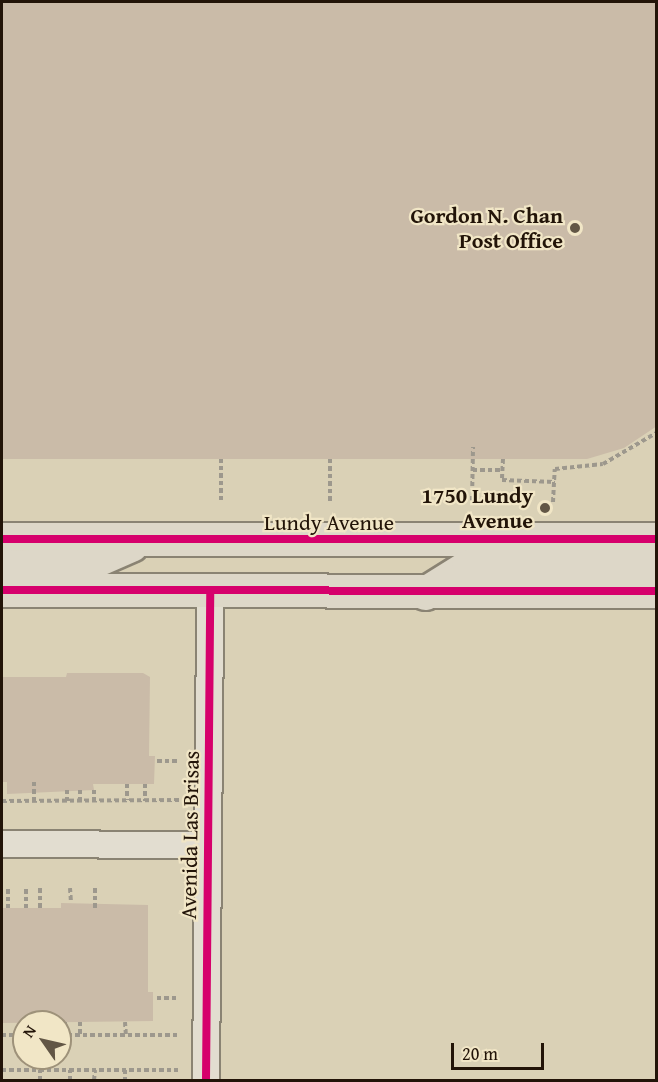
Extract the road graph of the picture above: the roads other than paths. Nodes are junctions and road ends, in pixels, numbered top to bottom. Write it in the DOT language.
graph roads {
  1 [pos="2,539"];
  2 [pos="657,539"];
  3 [pos="141,541"];
  4 [pos="657,566"];
  5 [pos="2,567"];
  6 [pos="2,590"];
  7 [pos="210,590"];
  8 [pos="657,591"];
  9 [pos="425,593"];
  10 [pos="2,844"];
  11 [pos="208,845"];
  12 [pos="206,1080"];
  1 -- 3 [label="main road, Lundy Avenue"];
  2 -- 3 [label="main road, Lundy Avenue"];
  3 -- 5 [label="main road"];
  4 -- 9 [label="main road"];
  6 -- 7 [label="main road"];
  7 -- 9 [label="main road"];
  7 -- 11 [label="street, Avenida Las Brisas"];
  8 -- 9 [label="main road"];
  10 -- 11 [label="street"];
  11 -- 12 [label="street, Avenida Las Brisas"];
}
